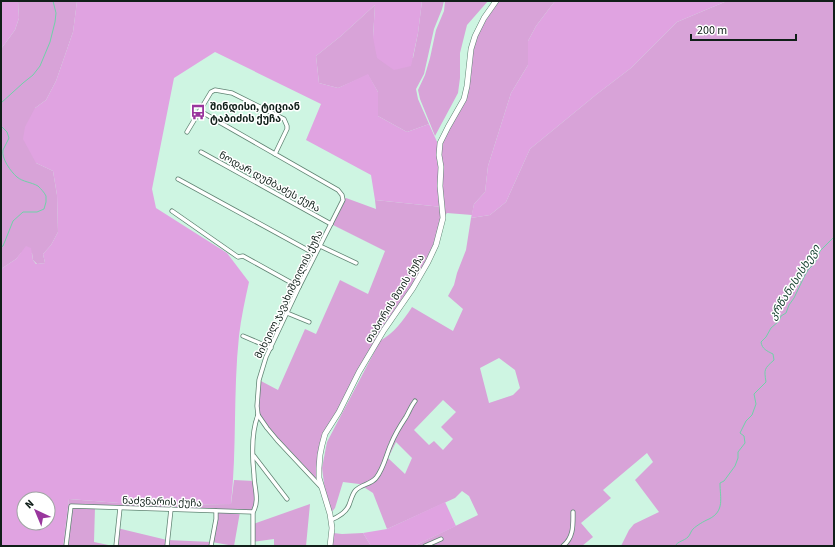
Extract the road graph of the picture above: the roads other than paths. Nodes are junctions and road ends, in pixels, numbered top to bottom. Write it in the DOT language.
graph roads {
  1 [pos="496,1"];
  2 [pos="200,111"];
  3 [pos="187,132"];
  4 [pos="200,152"];
  5 [pos="275,154"];
  6 [pos="178,178"];
  7 [pos="172,211"];
  8 [pos="332,224"];
  9 [pos="320,246"];
  10 [pos="315,254"];
  11 [pos="356,263"];
  12 [pos="299,287"];
  13 [pos="287,313"];
  14 [pos="309,322"];
  15 [pos="243,336"];
  16 [pos="270,348"];
  17 [pos="415,401"];
  18 [pos="258,415"];
  19 [pos="253,455"];
  20 [pos="321,487"];
  21 [pos="287,499"];
  22 [pos="120,508"];
  23 [pos="171,509"];
  24 [pos="216,511"];
  25 [pos="253,512"];
  26 [pos="573,512"];
  27 [pos="331,520"];
  28 [pos="441,539"];
  29 [pos="66,546"];
  30 [pos="116,546"];
  31 [pos="167,546"];
  32 [pos="211,546"];
  33 [pos="253,546"];
  34 [pos="330,546"];
  35 [pos="425,546"];
  36 [pos="563,546"];
  1 -- 20 [label="main road, თაბორის მთის ქუჩა"];
  2 -- 3 [label="street"];
  2 -- 5 [label="street"];
  2 -- 5 [label="street"];
  4 -- 8 [label="street, ნოდარ დუმბაძეს ქუჩა"];
  5 -- 8 [label="street, მიხეილ ჯავახიშვილის ქუჩა"];
  6 -- 10 [label="street"];
  7 -- 12 [label="street"];
  8 -- 9 [label="street, მიხეილ ჯავახიშვილის ქუჩა"];
  9 -- 10 [label="street, მიხეილ ჯავახიშვილის ქუჩა"];
  9 -- 11 [label="street"];
  10 -- 12 [label="street, მიხეილ ჯავახიშვილის ქუჩა"];
  12 -- 13 [label="street, მიხეილ ჯავახიშვილის ქუჩა"];
  13 -- 14 [label="street"];
  13 -- 16 [label="street, მიხეილ ჯავახიშვილის ქუჩა"];
  15 -- 16 [label="street"];
  16 -- 18 [label="street, მიხეილ ჯავახიშვილის ქუჩა"];
  17 -- 27 [label="street"];
  18 -- 19 [label="street, მიხეილ ჯავახიშვილის ქუჩა"];
  18 -- 20 [label="street"];
  19 -- 21 [label="street"];
  19 -- 25 [label="street, მიხეილ ჯავახიშვილის ქუჩა"];
  20 -- 27 [label="main road"];
  22 -- 23 [label="street, ნაძვნარის ქუჩა"];
  22 -- 29 [label="street, ნაძვნარის ქუჩა"];
  22 -- 30 [label="street"];
  23 -- 24 [label="street, ნაძვნარის ქუჩა"];
  23 -- 31 [label="street"];
  24 -- 25 [label="street, ნაძვნარის ქუჩა"];
  24 -- 32 [label="street"];
  25 -- 33 [label="street, მიხეილ ჯავახიშვილის ქუჩა"];
  26 -- 36 [label="street"];
  27 -- 34 [label="main road"];
  28 -- 35 [label="street"];
}
